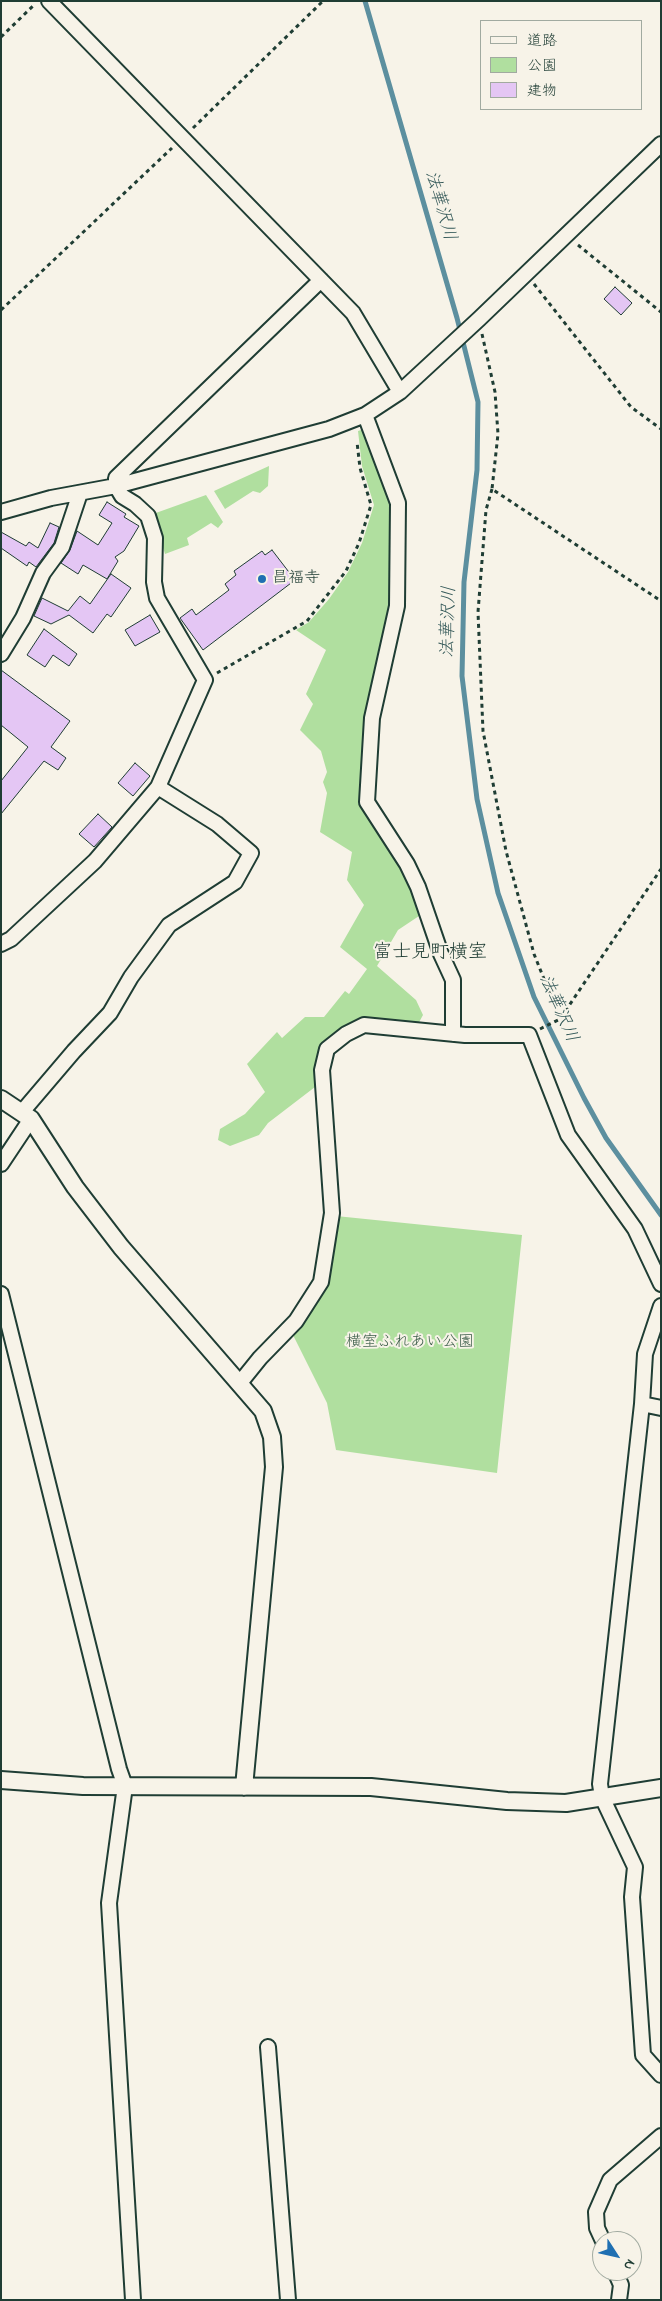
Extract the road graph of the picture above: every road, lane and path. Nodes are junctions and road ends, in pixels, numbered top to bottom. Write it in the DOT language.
graph roads {
  1 [pos="38,1"];
  2 [pos="49,1"];
  3 [pos="323,1"];
  4 [pos="1,37"];
  5 [pos="182,139"];
  6 [pos="661,144"];
  7 [pos="566,235"];
  8 [pos="526,274"];
  9 [pos="321,280"];
  10 [pos="1,310"];
  11 [pos="661,312"];
  12 [pos="479,319"];
  13 [pos="400,392"];
  14 [pos="365,415"];
  15 [pos="352,420"];
  16 [pos="661,429"];
  17 [pos="116,486"];
  18 [pos="492,489"];
  19 [pos="80,493"];
  20 [pos="1,512"];
  21 [pos="661,601"];
  22 [pos="1,654"];
  23 [pos="205,680"];
  24 [pos="158,786"];
  25 [pos="661,869"];
  26 [pos="1,944"];
  27 [pos="560,1020"];
  28 [pos="453,1034"];
  29 [pos="528,1035"];
  30 [pos="1,1099"];
  31 [pos="27,1116"];
  32 [pos="1,1164"];
  33 [pos="661,1284"];
  34 [pos="1,1294"];
  35 [pos="661,1306"];
  36 [pos="239,1384"];
  37 [pos="642,1404"];
  38 [pos="661,1408"];
  39 [pos="1,1780"];
  40 [pos="125,1786"];
  41 [pos="244,1787"];
  42 [pos="661,1788"];
  43 [pos="602,1797"];
  44 [pos="268,2047"];
  45 [pos="661,2076"];
  46 [pos="661,2136"];
  47 [pos="598,2231"];
  48 [pos="619,2281"];
  49 [pos="133,2300"];
  50 [pos="288,2300"];
  51 [pos="619,2300"];
  1 -- 4 [label="path"];
  2 -- 5 [label="street"];
  3 -- 5 [label="path"];
  5 -- 9 [label="street"];
  5 -- 10 [label="path"];
  6 -- 7 [label="street"];
  7 -- 8 [label="street"];
  7 -- 11 [label="path"];
  8 -- 12 [label="street"];
  8 -- 16 [label="path"];
  9 -- 13 [label="street"];
  9 -- 17 [label="street"];
  12 -- 13 [label="street"];
  12 -- 18 [label="path"];
  13 -- 14 [label="street"];
  14 -- 15 [label="street"];
  14 -- 28 [label="street"];
  15 -- 17 [label="street"];
  15 -- 23 [label="path"];
  17 -- 19 [label="street"];
  17 -- 23 [label="street"];
  18 -- 21 [label="path"];
  18 -- 27 [label="path"];
  19 -- 20 [label="street"];
  19 -- 22 [label="street"];
  23 -- 24 [label="street"];
  24 -- 26 [label="street"];
  24 -- 31 [label="street"];
  25 -- 27 [label="path"];
  27 -- 29 [label="path"];
  28 -- 29 [label="street"];
  28 -- 36 [label="street"];
  29 -- 33 [label="street"];
  30 -- 31 [label="street"];
  31 -- 32 [label="street"];
  31 -- 36 [label="street"];
  34 -- 40 [label="street"];
  35 -- 37 [label="street"];
  36 -- 41 [label="street"];
  37 -- 38 [label="street"];
  37 -- 43 [label="street"];
  39 -- 40 [label="street"];
  40 -- 41 [label="street"];
  40 -- 49 [label="street"];
  41 -- 43 [label="street"];
  42 -- 43 [label="street"];
  43 -- 45 [label="street"];
  44 -- 50 [label="street"];
  46 -- 47 [label="street"];
  48 -- 51 [label="street"];
}
